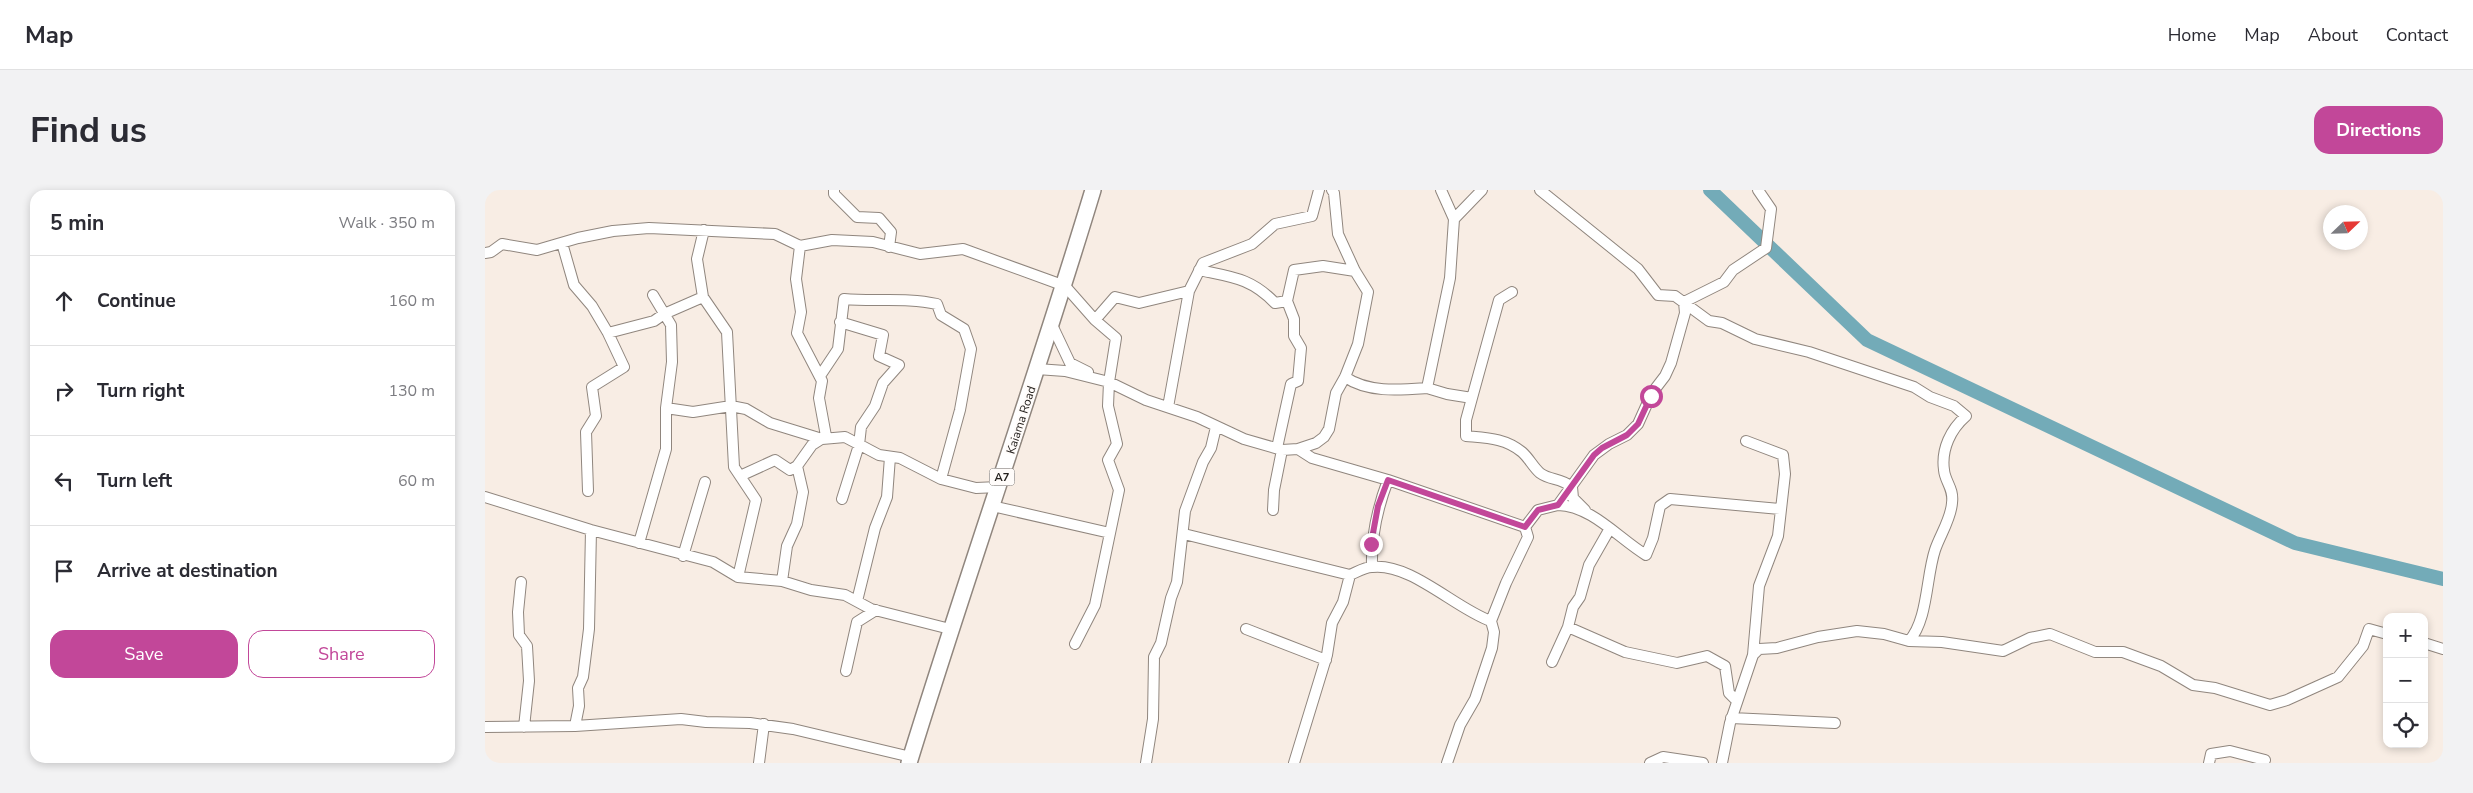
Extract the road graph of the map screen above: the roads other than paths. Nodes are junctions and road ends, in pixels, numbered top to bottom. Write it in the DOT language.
graph roads {
  1 [pos="834,190"];
  2 [pos="1093,190"];
  3 [pos="1319,190"];
  4 [pos="1332,190"];
  5 [pos="1441,190"];
  6 [pos="1482,190"];
  7 [pos="1540,190"];
  8 [pos="1760,191"];
  9 [pos="1454,219"];
  10 [pos="704,230"];
  11 [pos="562,243"];
  12 [pos="800,246"];
  13 [pos="889,247"];
  14 [pos="485,253"];
  15 [pos="1199,270"];
  16 [pos="1355,271"];
  17 [pos="1065,286"];
  18 [pos="1189,291"];
  19 [pos="1512,292"];
  20 [pos="653,295"];
  21 [pos="703,297"];
  22 [pos="1287,301"];
  23 [pos="1684,302"];
  24 [pos="665,314"];
  25 [pos="1095,320"];
  26 [pos="840,322"];
  27 [pos="1052,325"];
  28 [pos="608,333"];
  29 [pos="1037,369"];
  30 [pos="820,376"];
  31 [pos="1345,376"];
  32 [pos="1109,382"];
  33 [pos="1427,388"];
  34 [pos="1473,398"];
  35 [pos="731,406"];
  36 [pos="1168,407"];
  37 [pos="666,408"];
  38 [pos="1217,427"];
  39 [pos="822,439"];
  40 [pos="1746,441"];
  41 [pos="859,444"];
  42 [pos="1280,449"];
  43 [pos="1299,449"];
  44 [pos="890,457"];
  45 [pos="797,466"];
  46 [pos="740,476"];
  47 [pos="941,478"];
  48 [pos="1388,480"];
  49 [pos="705,482"];
  50 [pos="999,487"];
  51 [pos="1572,487"];
  52 [pos="588,491"];
  53 [pos="485,497"];
  54 [pos="842,499"];
  55 [pos="1558,505"];
  56 [pos="992,506"];
  57 [pos="1780,509"];
  58 [pos="1273,510"];
  59 [pos="1585,511"];
  60 [pos="1525,527"];
  61 [pos="591,530"];
  62 [pos="1609,530"];
  63 [pos="1110,533"];
  64 [pos="1184,534"];
  65 [pos="639,543"];
  66 [pos="683,556"];
  67 [pos="1371,566"];
  68 [pos="1350,575"];
  69 [pos="738,577"];
  70 [pos="782,581"];
  71 [pos="521,582"];
  72 [pos="857,601"];
  73 [pos="876,610"];
  74 [pos="1491,621"];
  75 [pos="1567,627"];
  76 [pos="950,629"];
  77 [pos="1246,629"];
  78 [pos="2383,633"];
  79 [pos="1909,641"];
  80 [pos="1075,644"];
  81 [pos="2428,644"];
  82 [pos="2443,648"];
  83 [pos="1753,654"];
  84 [pos="1326,660"];
  85 [pos="1552,662"];
  86 [pos="847,671"];
  87 [pos="1737,701"];
  88 [pos="1731,718"];
  89 [pos="1835,723"];
  90 [pos="764,724"];
  91 [pos="575,726"];
  92 [pos="485,727"];
  93 [pos="524,727"];
  94 [pos="910,760"];
  95 [pos="2265,760"];
  96 [pos="759,763"];
  97 [pos="1147,763"];
  98 [pos="1294,763"];
  99 [pos="1447,763"];
  100 [pos="1650,763"];
  101 [pos="1703,763"];
  102 [pos="1722,763"];
  103 [pos="2209,763"];
  1 -- 13 [label="street"];
  2 -- 17 [label="highway, Kaiama Road / A7"];
  3 -- 15 [label="street"];
  4 -- 16 [label="street"];
  5 -- 9 [label="street"];
  6 -- 9 [label="street"];
  7 -- 23 [label="street"];
  8 -- 23 [label="street"];
  9 -- 33 [label="street"];
  10 -- 11 [label="street"];
  10 -- 12 [label="street"];
  10 -- 21 [label="street"];
  11 -- 14 [label="street"];
  11 -- 28 [label="street"];
  12 -- 13 [label="street"];
  12 -- 30 [label="street"];
  13 -- 17 [label="street"];
  15 -- 18 [label="street"];
  15 -- 22 [label="street"];
  16 -- 22 [label="street"];
  16 -- 31 [label="street"];
  17 -- 25 [label="street"];
  17 -- 27 [label="highway, Kaiama Road / A7"];
  18 -- 25 [label="street"];
  18 -- 36 [label="street"];
  19 -- 34 [label="street"];
  20 -- 24 [label="street"];
  21 -- 24 [label="street"];
  21 -- 35 [label="street"];
  22 -- 42 [label="street"];
  23 -- 51 [label="street"];
  23 -- 79 [label="street"];
  24 -- 28 [label="street"];
  24 -- 37 [label="street"];
  25 -- 32 [label="street"];
  26 -- 30 [label="street"];
  26 -- 41 [label="street"];
  26 -- 47 [label="street"];
  27 -- 29 [label="highway, Kaiama Road / A7"];
  27 -- 32 [label="street"];
  28 -- 52 [label="street"];
  29 -- 32 [label="street"];
  29 -- 50 [label="highway, Kaiama Road / A7"];
  30 -- 39 [label="street"];
  31 -- 33 [label="street"];
  31 -- 43 [label="street"];
  32 -- 36 [label="street"];
  32 -- 63 [label="street"];
  33 -- 34 [label="street"];
  34 -- 51 [label="street"];
  35 -- 37 [label="street"];
  35 -- 39 [label="street"];
  35 -- 46 [label="street"];
  36 -- 38 [label="street"];
  37 -- 65 [label="street"];
  38 -- 42 [label="street"];
  38 -- 64 [label="street"];
  39 -- 41 [label="street"];
  39 -- 45 [label="street"];
  40 -- 57 [label="street"];
  41 -- 44 [label="street"];
  41 -- 54 [label="street"];
  42 -- 43 [label="street"];
  42 -- 58 [label="street"];
  43 -- 48 [label="street"];
  44 -- 47 [label="street"];
  44 -- 72 [label="street"];
  45 -- 46 [label="street"];
  45 -- 70 [label="street"];
  46 -- 69 [label="street"];
  47 -- 50 [label="street"];
  48 -- 60 [label="street"];
  48 -- 67 [label="street"];
  49 -- 66 [label="street"];
  50 -- 56 [label="highway, Kaiama Road / A7"];
  51 -- 55 [label="street"];
  51 -- 59 [label="street"];
  53 -- 61 [label="street"];
  55 -- 59 [label="street"];
  55 -- 60 [label="street"];
  56 -- 63 [label="street"];
  56 -- 76 [label="highway, Kaiama Road / A7"];
  57 -- 62 [label="street"];
  57 -- 83 [label="street"];
  59 -- 62 [label="street"];
  60 -- 74 [label="street"];
  61 -- 65 [label="street"];
  61 -- 91 [label="street"];
  62 -- 75 [label="street"];
  63 -- 80 [label="street"];
  64 -- 68 [label="street"];
  64 -- 97 [label="street"];
  65 -- 66 [label="street"];
  66 -- 69 [label="street"];
  67 -- 68 [label="street"];
  67 -- 74 [label="street"];
  68 -- 84 [label="street"];
  69 -- 70 [label="street"];
  70 -- 72 [label="street"];
  71 -- 93 [label="street"];
  72 -- 73 [label="street"];
  73 -- 76 [label="street"];
  73 -- 86 [label="street"];
  74 -- 99 [label="street"];
  75 -- 85 [label="street"];
  75 -- 87 [label="street"];
  76 -- 94 [label="highway, Kaiama Road / A7"];
  77 -- 84 [label="street"];
  78 -- 79 [label="street"];
  79 -- 83 [label="street"];
  81 -- 82 [label="street"];
  83 -- 87 [label="street"];
  84 -- 98 [label="street"];
  87 -- 88 [label="street"];
  88 -- 89 [label="street"];
  88 -- 102 [label="street"];
  90 -- 91 [label="street"];
  90 -- 94 [label="street"];
  90 -- 96 [label="street"];
  91 -- 93 [label="street"];
  92 -- 93 [label="street"];
  95 -- 103 [label="street"];
  100 -- 101 [label="street"];
}
